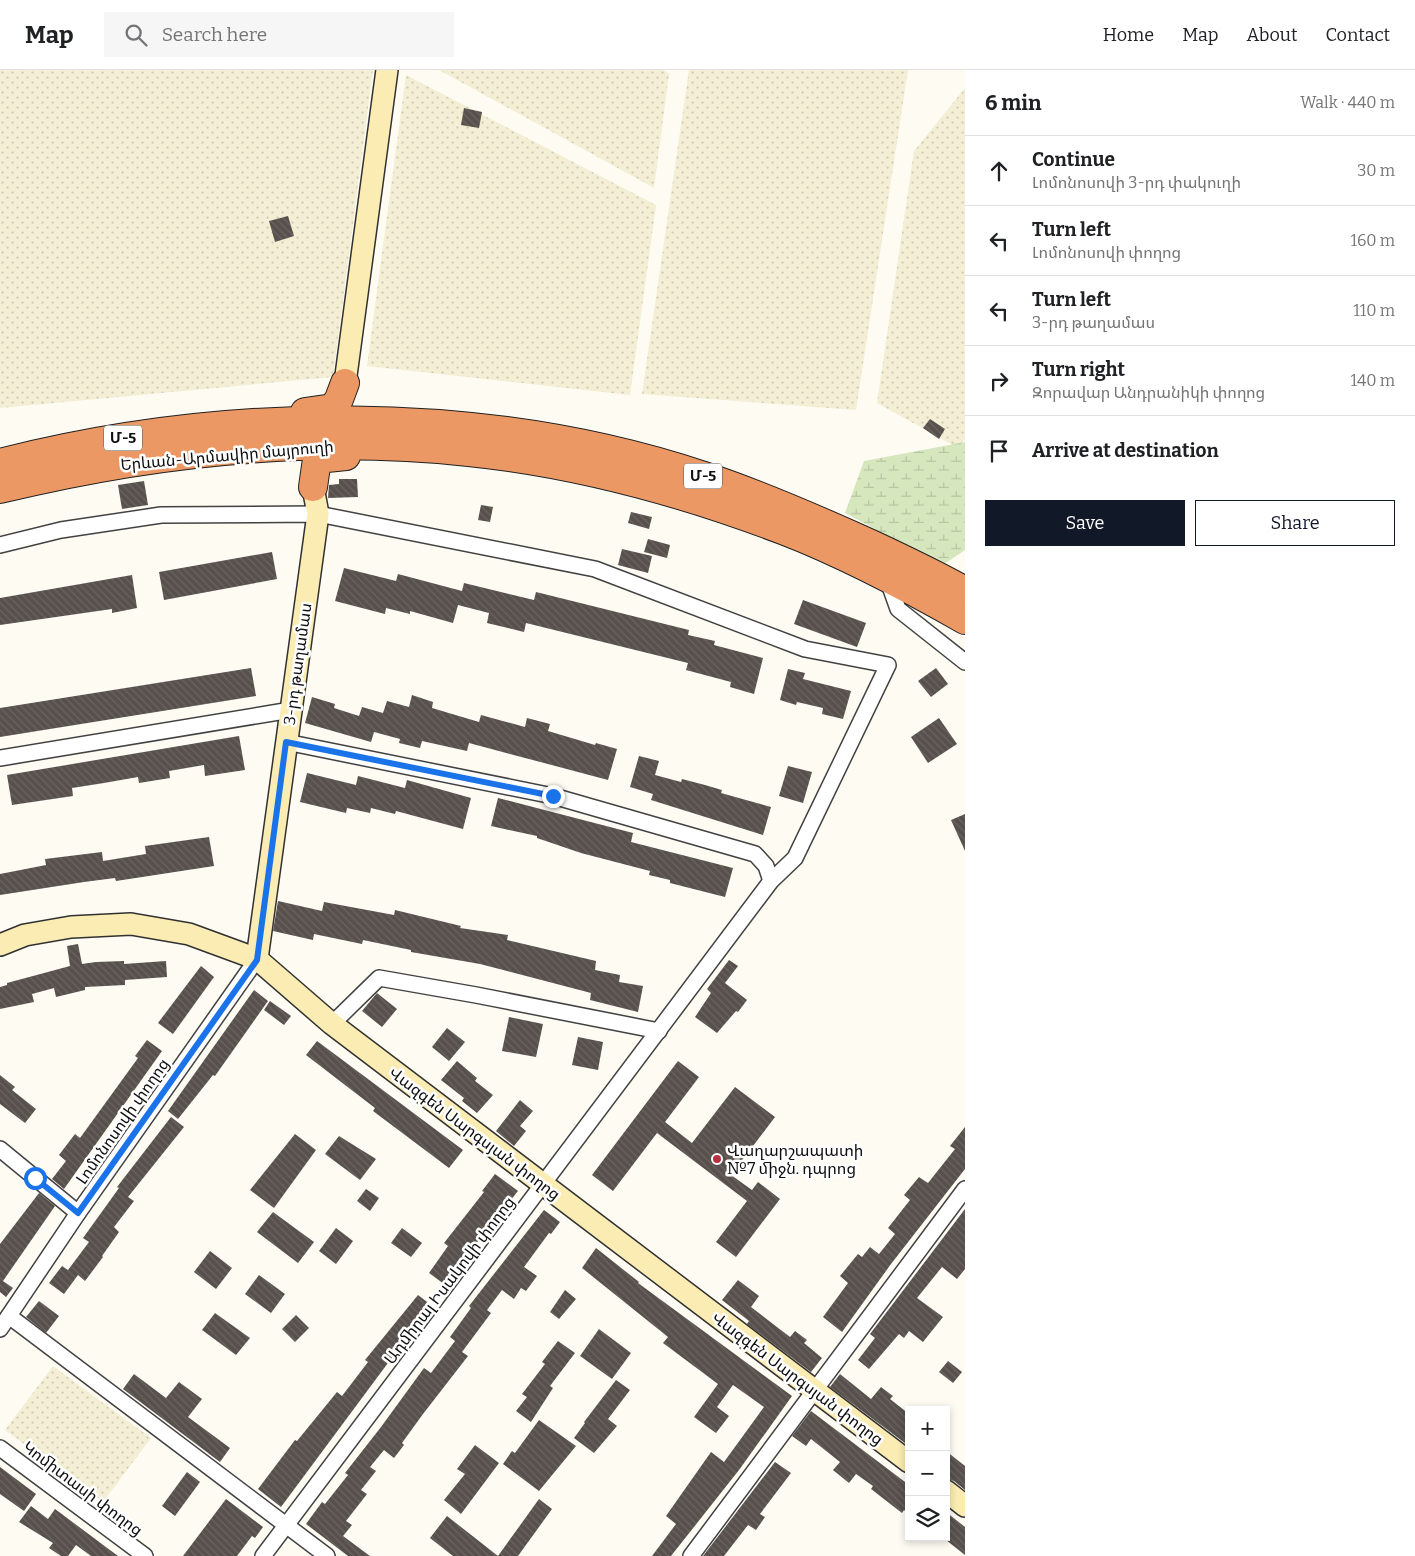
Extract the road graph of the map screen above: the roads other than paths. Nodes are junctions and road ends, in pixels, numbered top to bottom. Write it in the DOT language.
graph roads {
  1 [pos="387,70"];
  2 [pos="345,384"];
  3 [pos="422,423"];
  4 [pos="248,425"];
  5 [pos="448,450"];
  6 [pos="215,453"];
  7 [pos="0,463"];
  8 [pos="313,487"];
  9 [pos="0,489"];
  10 [pos="318,514"];
  11 [pos="0,545"];
  12 [pos="887,578"];
  13 [pos="965,591"];
  14 [pos="965,620"];
  15 [pos="965,662"];
  16 [pos="291,710"];
  17 [pos="286,742"];
  18 [pos="0,758"];
  19 [pos="771,881"];
  20 [pos="0,946"];
  21 [pos="257,960"];
  22 [pos="332,1024"];
  23 [pos="659,1031"];
  24 [pos="0,1150"];
  25 [pos="543,1184"];
  26 [pos="965,1189"];
  27 [pos="78,1213"];
  28 [pos="9,1316"];
  29 [pos="0,1329"];
  30 [pos="816,1391"];
  31 [pos="0,1448"];
  32 [pos="905,1459"];
  33 [pos="950,1494"];
  34 [pos="965,1506"];
  35 [pos="286,1525"];
  36 [pos="145,1556"];
  37 [pos="263,1556"];
  38 [pos="327,1556"];
  39 [pos="691,1556"];
  1 -- 2 [label="street"];
  2 -- 3 [label="highway"];
  2 -- 4 [label="highway"];
  3 -- 4 [label="highway, Երևան-Արմավիր մայրուղի / Մ-5"];
  3 -- 13 [label="highway, Երևան-Արմավիր մայրուղի / Մ-5"];
  4 -- 7 [label="highway, Երևան-Արմավիր մայրուղի / Մ-5"];
  5 -- 6 [label="highway, Երևան-Արմավիր մայրուղի / Մ-5"];
  5 -- 8 [label="highway"];
  5 -- 12 [label="highway, Երևան-Արմավիր մայրուղի / Մ-5"];
  6 -- 8 [label="highway"];
  6 -- 9 [label="highway, Երևան-Արմավիր մայրուղի / Մ-5"];
  8 -- 10 [label="street, 3-րդ թաղամաս"];
  10 -- 11 [label="street"];
  10 -- 16 [label="street, 3-րդ թաղամաս"];
  10 -- 19 [label="street, Ադմիրալ Իսակովի փողոց"];
  12 -- 14 [label="highway, Երևան-Արմավիր մայրուղի / Մ-5"];
  12 -- 15 [label="street"];
  16 -- 17 [label="street, 3-րդ թաղամաս"];
  16 -- 18 [label="street"];
  17 -- 19 [label="street"];
  17 -- 21 [label="street, 3-րդ թաղամաս"];
  19 -- 23 [label="street, Ադմիրալ Իսակովի փողոց"];
  20 -- 21 [label="street, Վազգեն Սարգսյան փողոց"];
  21 -- 22 [label="street, Վազգեն Սարգսյան փողոց"];
  21 -- 27 [label="street, Լոմոնոսովի փողոց"];
  22 -- 23 [label="street"];
  22 -- 25 [label="street, Վազգեն Սարգսյան փողոց"];
  23 -- 25 [label="street, Ադմիրալ Իսակովի փողոց"];
  24 -- 27 [label="street"];
  25 -- 30 [label="street, Վազգեն Սարգսյան փողոց"];
  25 -- 35 [label="street, Ադմիրալ Իսակովի փողոց"];
  26 -- 30 [label="street"];
  27 -- 28 [label="street, Լոմոնոսովի փողոց"];
  28 -- 29 [label="street, Լոմոնոսովի փողոց"];
  28 -- 35 [label="street"];
  30 -- 32 [label="street, Վազգեն Սարգսյան փողոց"];
  30 -- 39 [label="street"];
  31 -- 36 [label="street, Կոմիտասի փողոց"];
  33 -- 34 [label="street"];
  35 -- 37 [label="street, Ադմիրալ Իսակովի փողոց"];
  35 -- 38 [label="street"];
}
